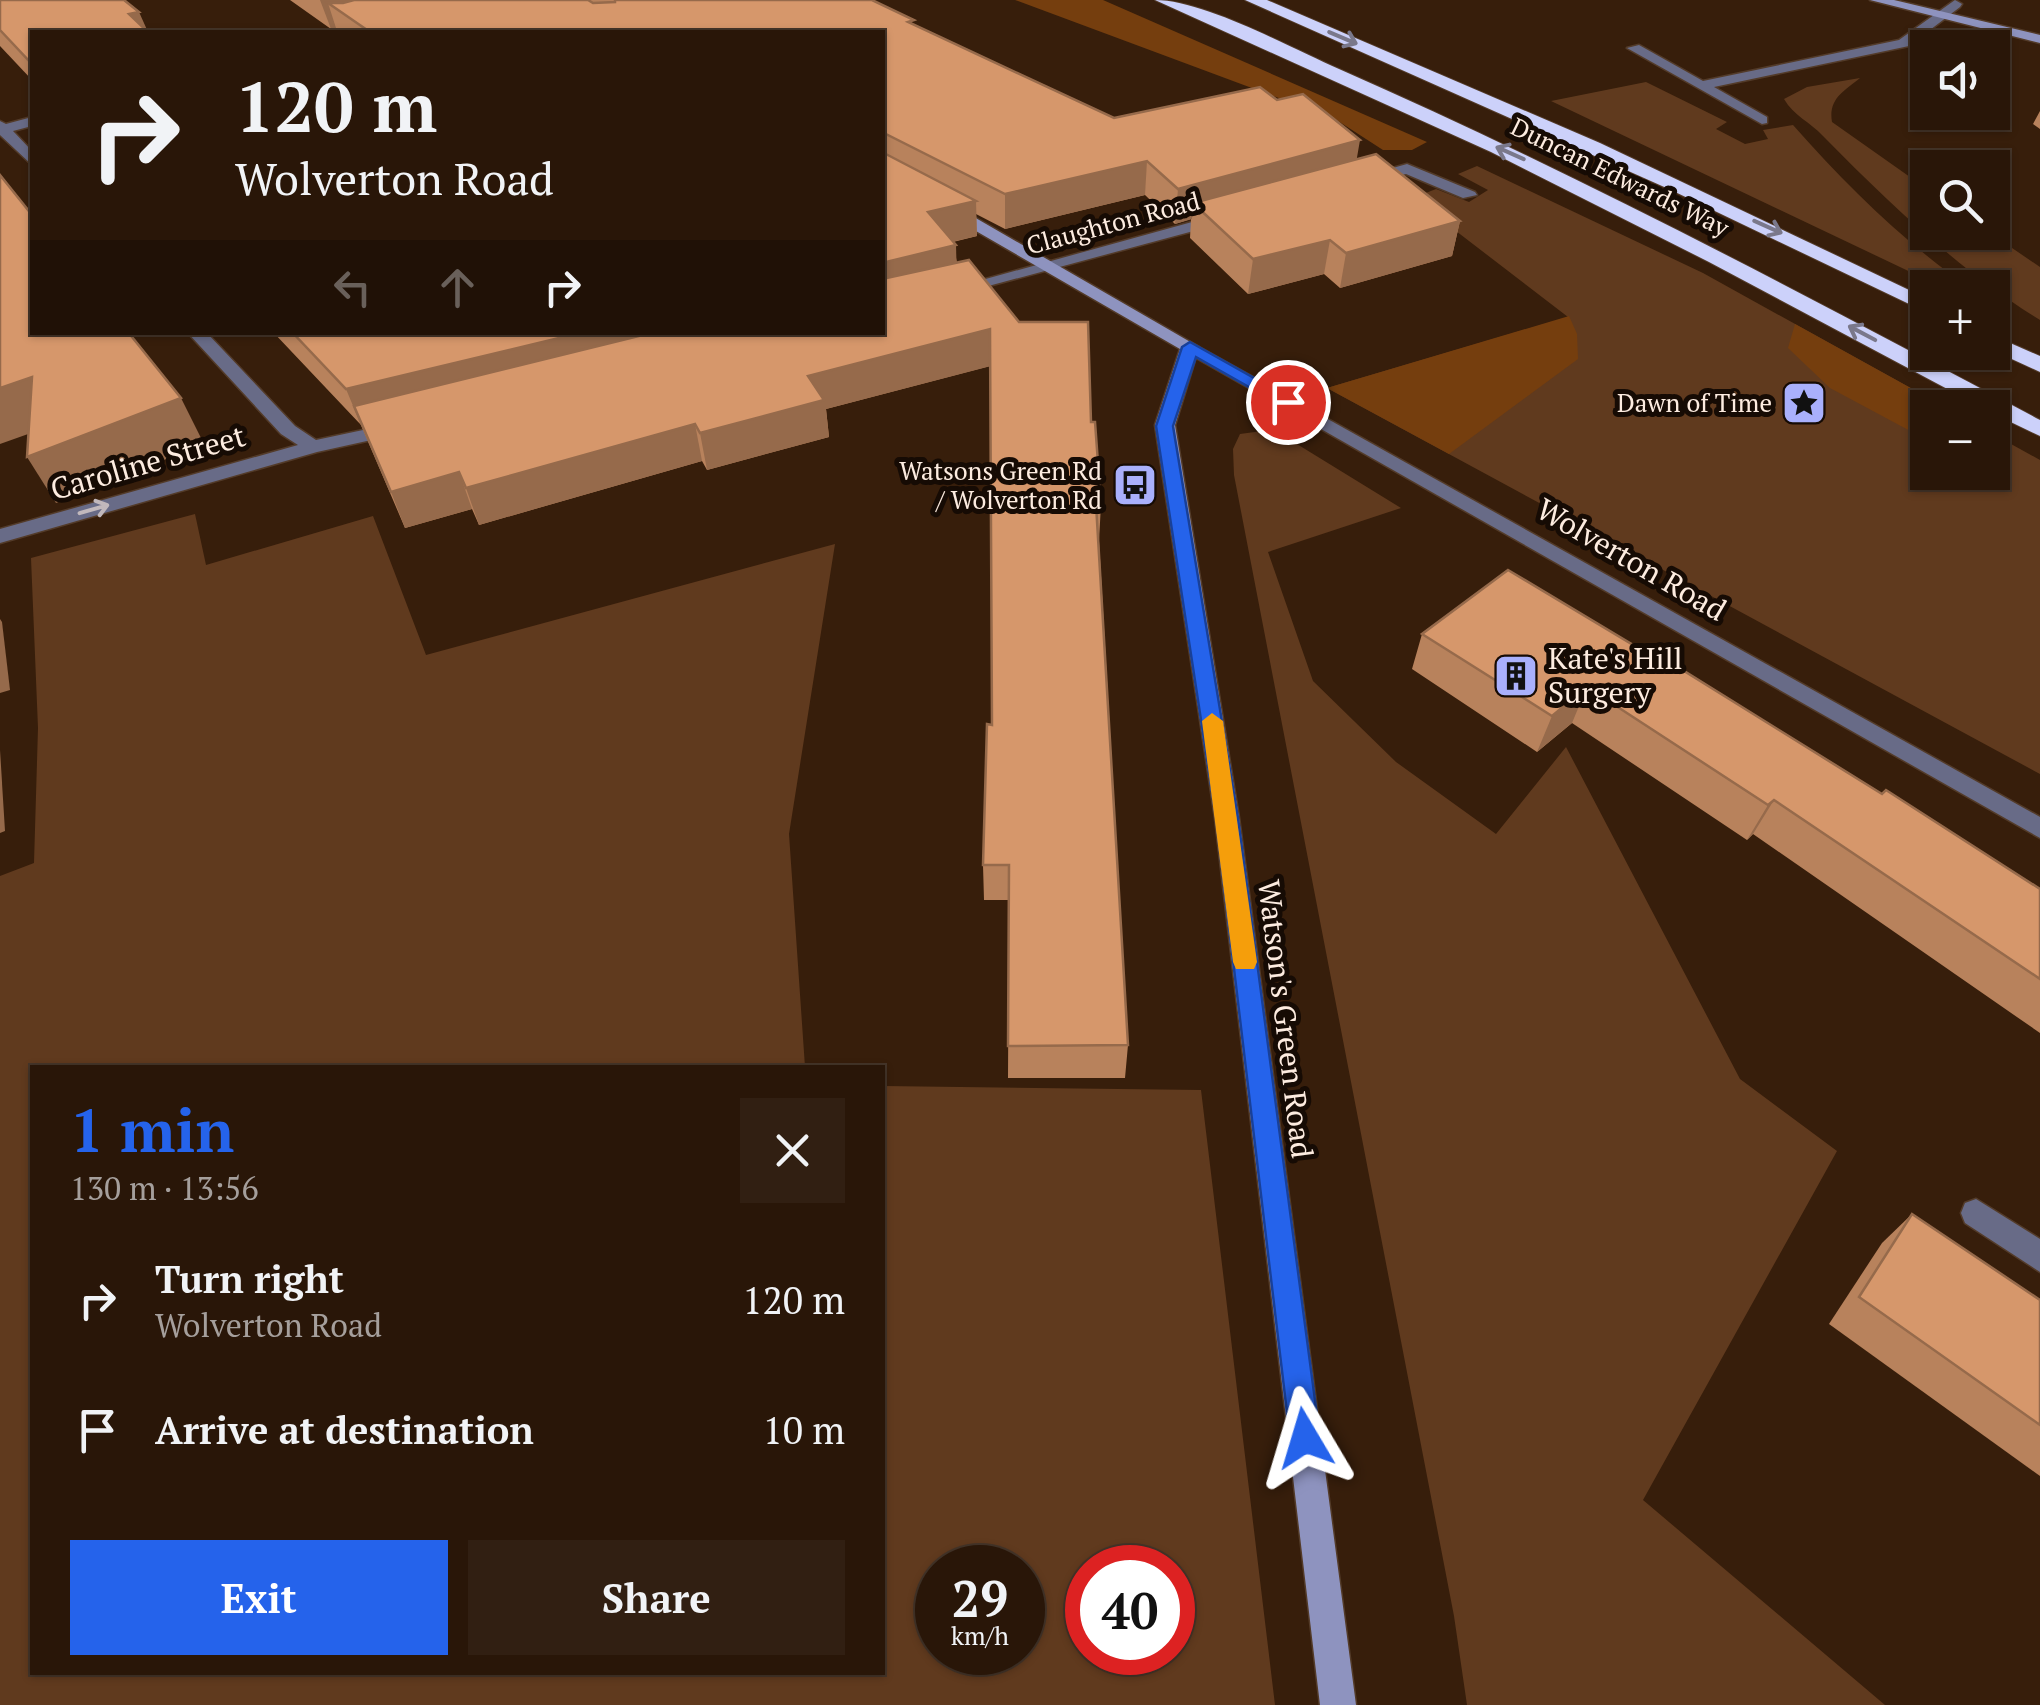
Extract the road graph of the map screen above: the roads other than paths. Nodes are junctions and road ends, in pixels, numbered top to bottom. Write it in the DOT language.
graph roads {
  1 [pos="1163,0"];
  2 [pos="1253,0"];
  3 [pos="1878,0"];
  4 [pos="1945,6"];
  5 [pos="2040,24"];
  6 [pos="2040,38"];
  7 [pos="1634,48"];
  8 [pos="1703,84"];
  9 [pos="1762,120"];
  10 [pos="30,122"];
  11 [pos="1,128"];
  12 [pos="30,158"];
  13 [pos="1348,184"];
  14 [pos="1468,195"];
  15 [pos="932,200"];
  16 [pos="1235,215"];
  17 [pos="1054,266"];
  18 [pos="940,294"];
  19 [pos="1910,298"];
  20 [pos="199,335"];
  21 [pos="1190,347"];
  22 [pos="2010,350"];
  23 [pos="2040,366"];
  24 [pos="418,423"];
  25 [pos="2040,429"];
  26 [pos="313,447"];
  27 [pos="0,536"];
  28 [pos="2040,828"];
  29 [pos="1976,1213"];
  30 [pos="2040,1256"];
  31 [pos="1338,1705"];
  25 -- 1 [label="highway, Duncan Edwards Way, one-way"];
  2 -- 19 [label="highway, Duncan Edwards Way, one-way"];
  3 -- 4 [label="street"];
  4 -- 5 [label="street"];
  4 -- 6 [label="street"];
  4 -- 8 [label="street"];
  7 -- 8 [label="street"];
  8 -- 9 [label="street"];
  10 -- 11 [label="street"];
  11 -- 12 [label="street"];
  13 -- 14 [label="street"];
  15 -- 17 [label="street"];
  16 -- 17 [label="street, Claughton Road"];
  17 -- 18 [label="street, Claughton Road"];
  17 -- 21 [label="street"];
  20 -- 26 [label="street"];
  21 -- 28 [label="street, Wolverton Road"];
  21 -- 31 [label="street, Watson's Green Road"];
  22 -- 23 [label="highway"];
  24 -- 26 [label="street"];
  27 -- 26 [label="street, Caroline Street, one-way"];
  29 -- 30 [label="street"];
}
